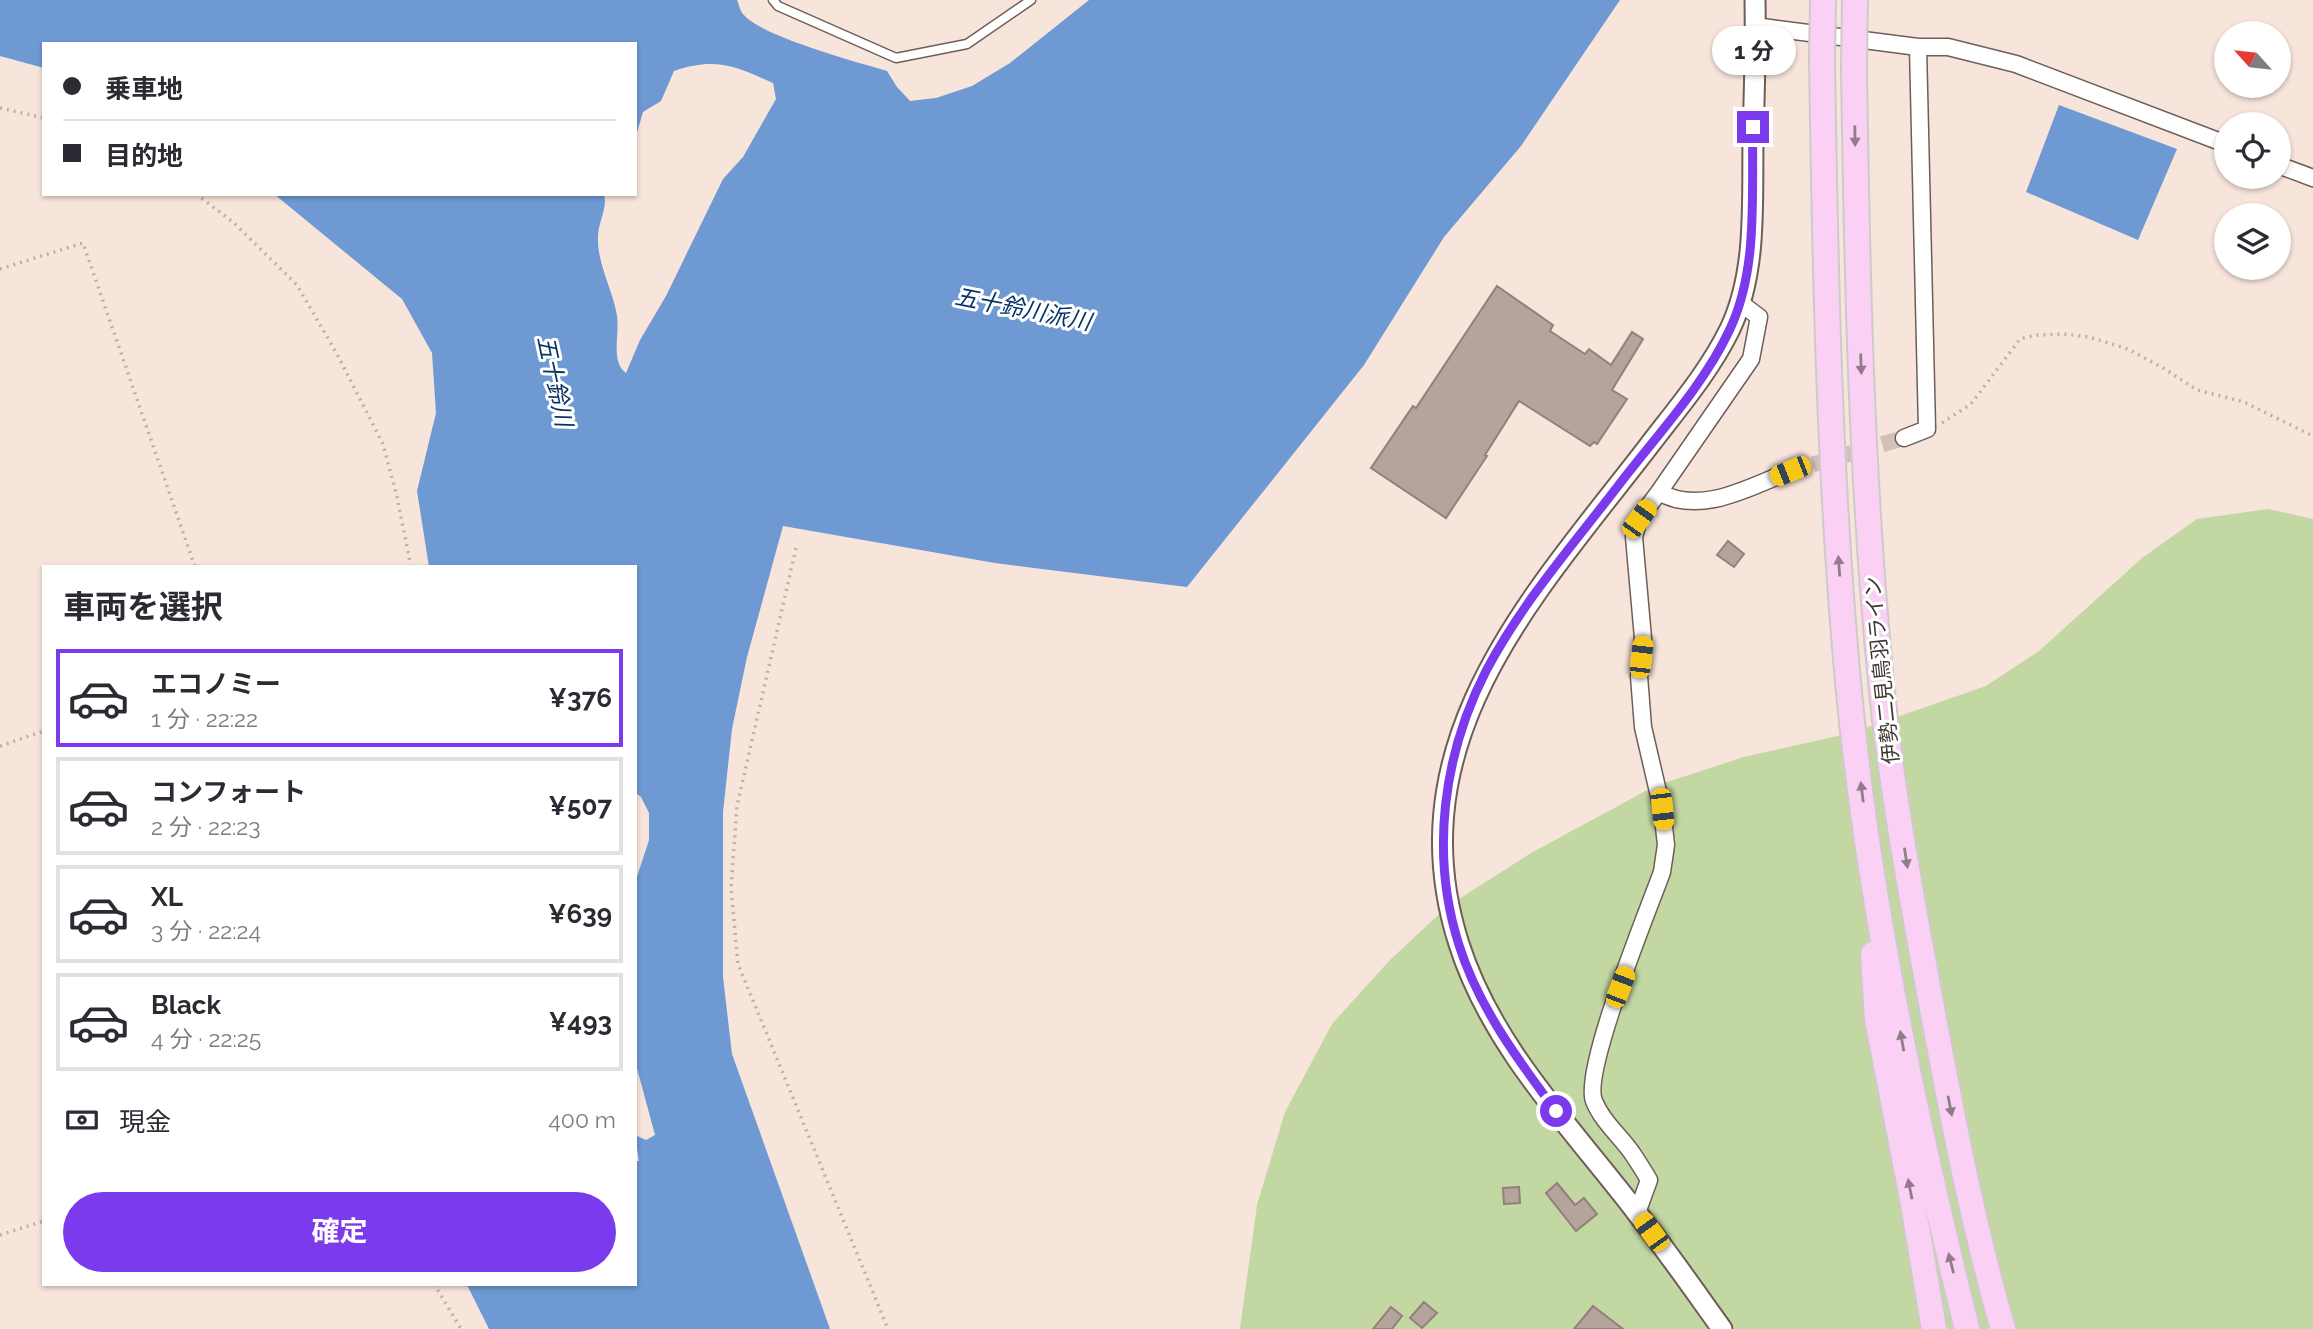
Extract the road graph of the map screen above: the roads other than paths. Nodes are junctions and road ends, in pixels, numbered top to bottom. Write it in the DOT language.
graph roads {
  1 [pos="773,0"];
  2 [pos="1031,0"];
  3 [pos="1755,0"];
  4 [pos="1823,0"];
  5 [pos="1856,0"];
  6 [pos="1755,26"];
  7 [pos="1918,47"];
  8 [pos="2214,139"];
  9 [pos="2291,170"];
  10 [pos="2313,178"];
  11 [pos="1739,302"];
  12 [pos="1904,438"];
  13 [pos="1790,471"];
  14 [pos="1658,492"];
  15 [pos="1865,823"];
  16 [pos="1958,1147"];
  17 [pos="1637,1213"];
  18 [pos="1722,1329"];
  19 [pos="1934,1329"];
  20 [pos="1968,1329"];
  21 [pos="2003,1329"];
  22 [pos="2017,1329"];
  1 -- 2 [label="lane"];
  3 -- 6 [label="street"];
  15 -- 4 [label="main road, 伊勢二見鳥羽ライン, one-way, bridge"];
  5 -- 16 [label="main road, 伊勢二見鳥羽ライン, one-way, bridge"];
  6 -- 7 [label="street"];
  6 -- 11 [label="street"];
  7 -- 8 [label="street"];
  7 -- 12 [label="street"];
  9 -- 10 [label="street"];
  11 -- 14 [label="street"];
  11 -- 17 [label="street"];
  13 -- 14 [label="street"];
  14 -- 17 [label="street"];
  19 -- 15 [label="main road, one-way"];
  20 -- 15 [label="main road, 伊勢二見鳥羽ライン, one-way"];
  16 -- 21 [label="main road, 伊勢二見鳥羽ライン"];
  16 -- 22 [label="main road"];
  17 -- 18 [label="street"];
}
